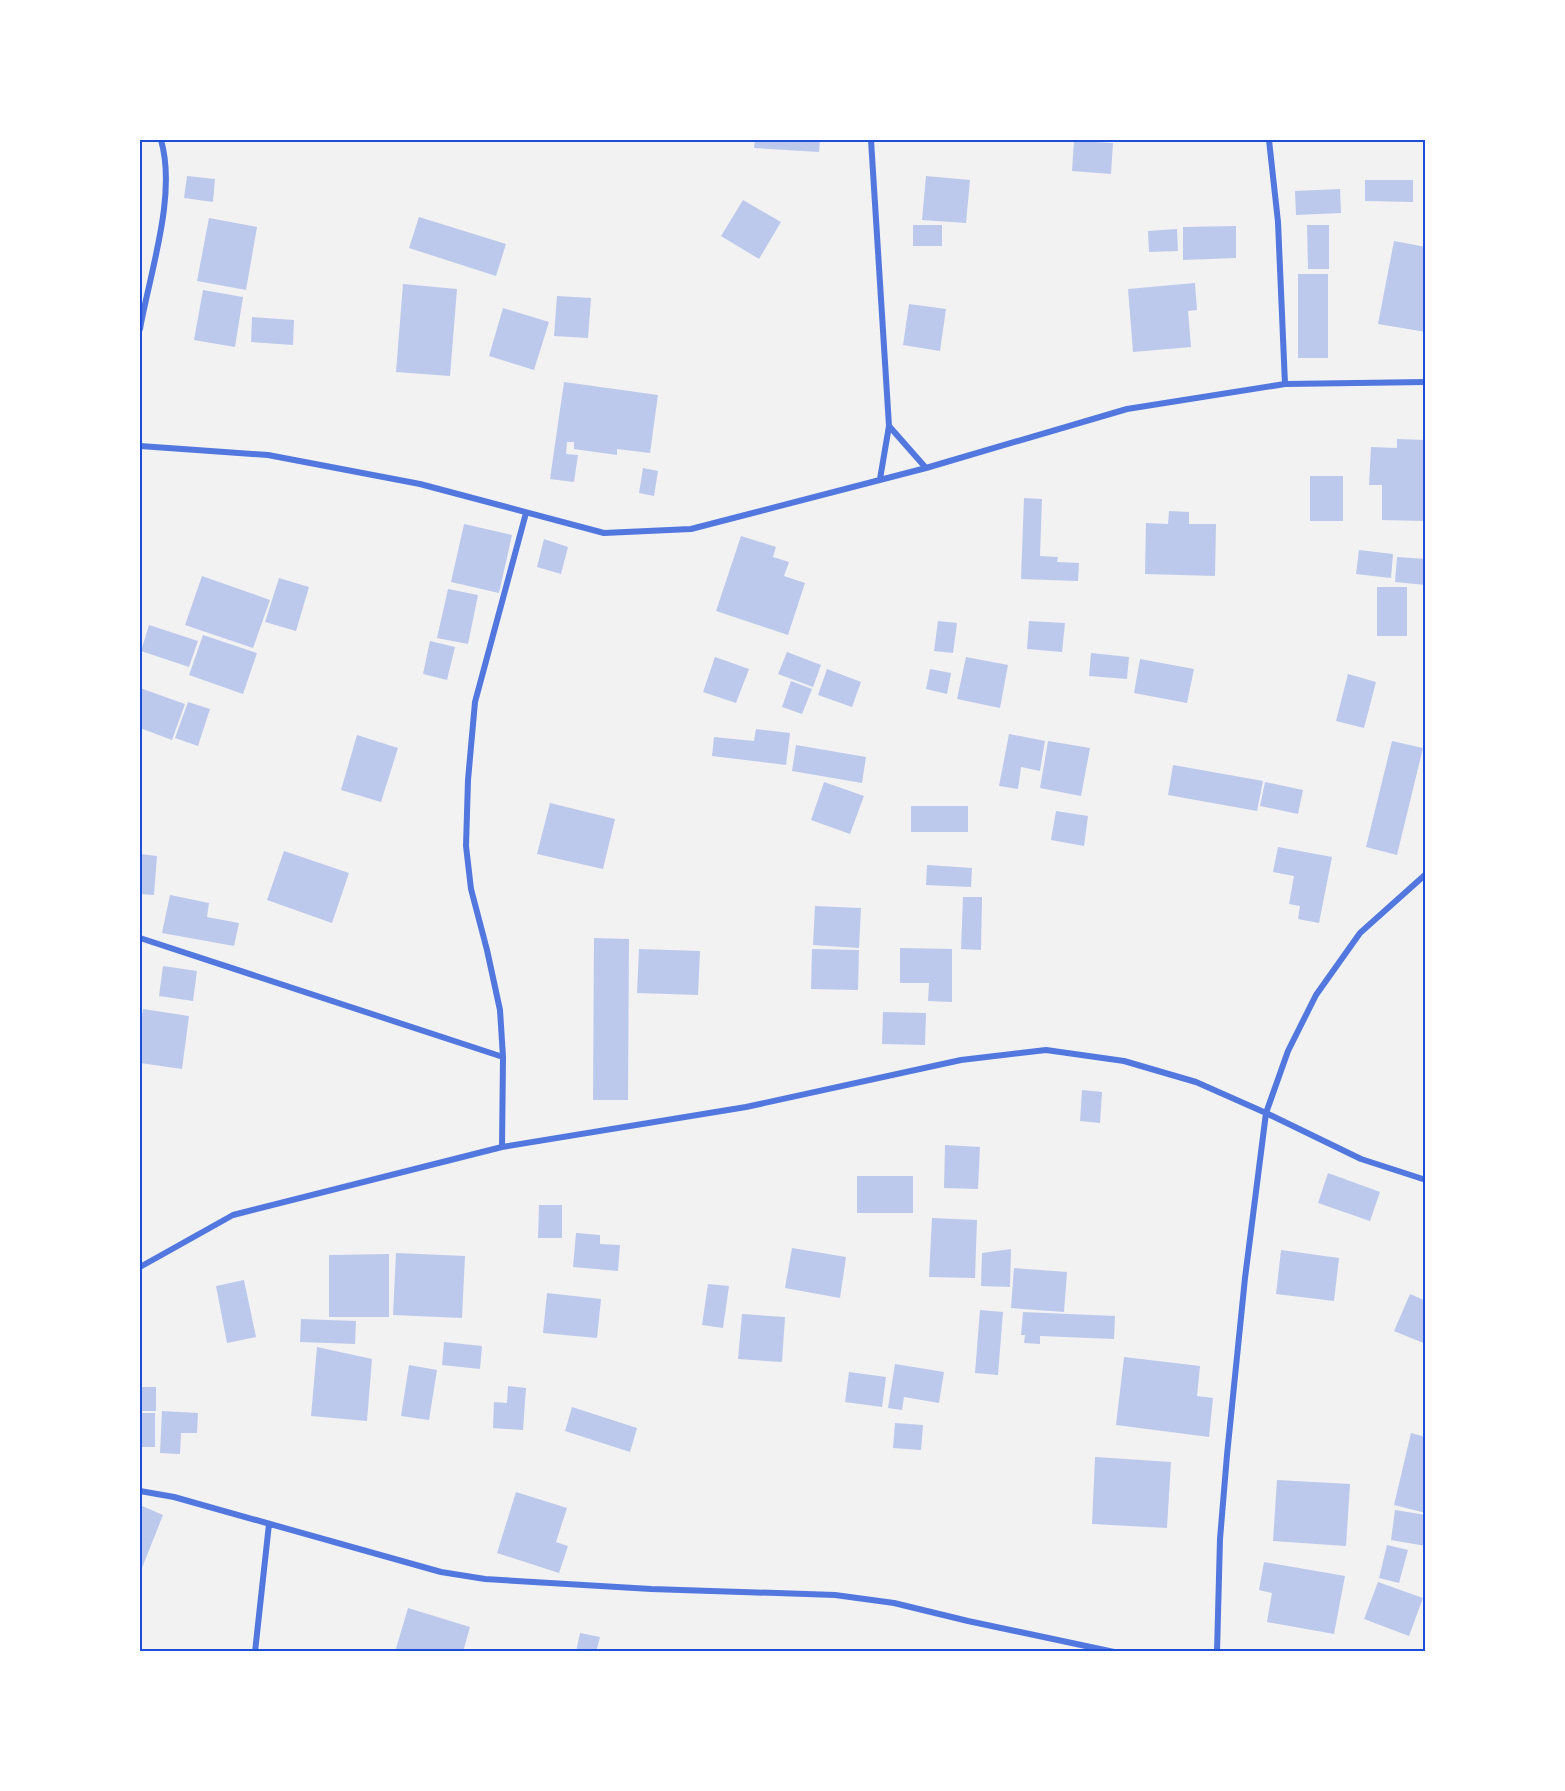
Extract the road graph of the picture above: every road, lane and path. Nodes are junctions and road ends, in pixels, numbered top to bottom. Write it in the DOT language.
graph roads {
  1 [pos="161,140"];
  2 [pos="871,140"];
  3 [pos="1269,140"];
  4 [pos="140,329"];
  5 [pos="1425,382"];
  6 [pos="1285,384"];
  7 [pos="889,426"];
  8 [pos="140,446"];
  9 [pos="926,468"];
  10 [pos="880,480"];
  11 [pos="526,513"];
  12 [pos="1425,874"];
  13 [pos="140,938"];
  14 [pos="503,1056"];
  15 [pos="1266,1113"];
  16 [pos="502,1147"];
  17 [pos="1425,1180"];
  18 [pos="140,1267"];
  19 [pos="140,1491"];
  20 [pos="269,1524"];
  21 [pos="255,1652"];
  22 [pos="1114,1652"];
  23 [pos="1217,1652"];
  1 -- 4 [label="street"];
  2 -- 7 [label="street"];
  3 -- 6 [label="street"];
  5 -- 6 [label="street"];
  6 -- 9 [label="street"];
  7 -- 9 [label="street"];
  7 -- 10 [label="street"];
  8 -- 11 [label="street"];
  9 -- 10 [label="street"];
  10 -- 11 [label="street"];
  11 -- 14 [label="street"];
  12 -- 15 [label="street"];
  13 -- 14 [label="street"];
  14 -- 16 [label="street"];
  15 -- 16 [label="street"];
  15 -- 17 [label="street"];
  15 -- 23 [label="street"];
  16 -- 18 [label="street"];
  19 -- 20 [label="street"];
  20 -- 21 [label="street"];
  20 -- 22 [label="street"];
}
